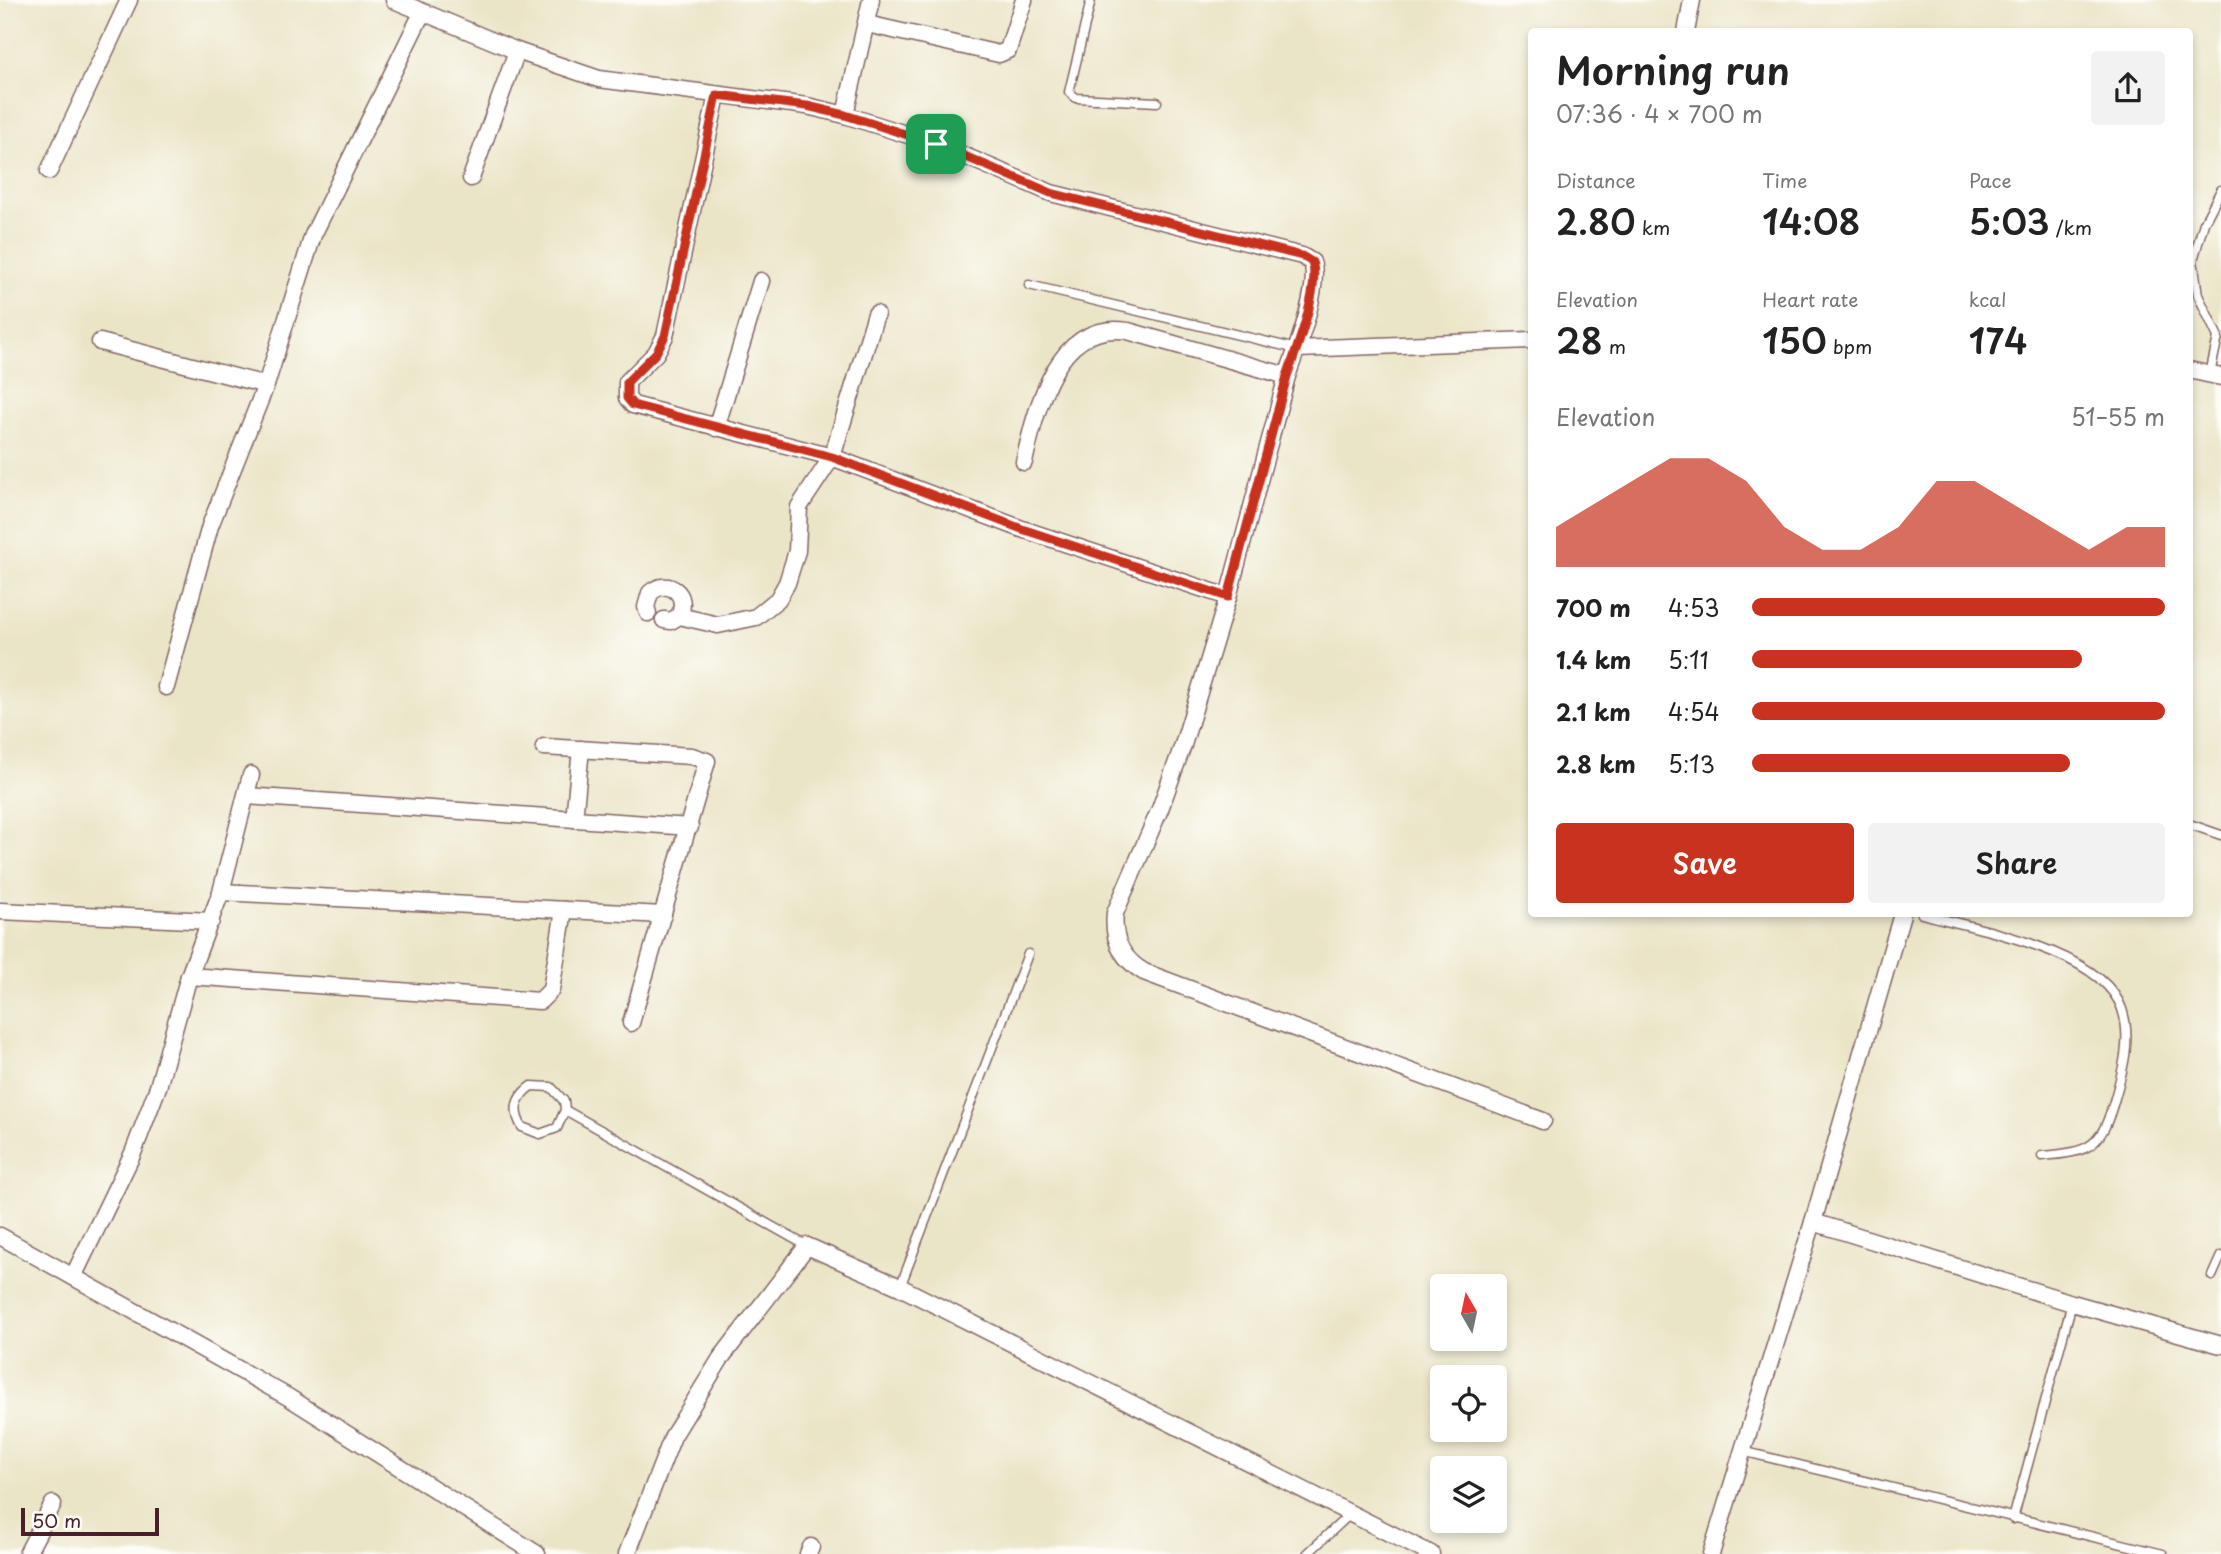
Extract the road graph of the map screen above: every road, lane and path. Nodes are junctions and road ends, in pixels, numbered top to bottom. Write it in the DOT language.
graph roads {
  1 [pos="129,0"];
  2 [pos="394,0"];
  3 [pos="871,0"];
  4 [pos="1024,0"];
  5 [pos="1091,0"];
  6 [pos="1692,0"];
  7 [pos="422,13"];
  8 [pos="867,24"];
  9 [pos="1687,28"];
  10 [pos="517,51"];
  11 [pos="717,95"];
  12 [pos="1157,102"];
  13 [pos="845,115"];
  14 [pos="49,171"];
  15 [pos="471,178"];
  16 [pos="2221,190"];
  17 [pos="761,281"];
  18 [pos="1029,285"];
  19 [pos="876,314"];
  20 [pos="1528,340"];
  21 [pos="100,342"];
  22 [pos="1297,349"];
  23 [pos="2193,371"];
  24 [pos="2216,375"];
  25 [pos="1287,376"];
  26 [pos="267,385"];
  27 [pos="716,428"];
  28 [pos="832,457"];
  29 [pos="1024,462"];
  30 [pos="1228,597"];
  31 [pos="648,613"];
  32 [pos="166,687"];
  33 [pos="544,747"];
  34 [pos="581,749"];
  35 [pos="251,775"];
  36 [pos="246,796"];
  37 [pos="574,819"];
  38 [pos="2193,825"];
  39 [pos="690,827"];
  40 [pos="2221,835"];
  41 [pos="221,892"];
  42 [pos="564,910"];
  43 [pos="0,911"];
  44 [pos="663,915"];
  45 [pos="1901,917"];
  46 [pos="1932,917"];
  47 [pos="211,921"];
  48 [pos="1028,954"];
  49 [pos="188,976"];
  50 [pos="631,1023"];
  51 [pos="565,1110"];
  52 [pos="1544,1121"];
  53 [pos="2042,1156"];
  54 [pos="1813,1222"];
  55 [pos="0,1236"];
  56 [pos="807,1246"];
  57 [pos="2221,1256"];
  58 [pos="74,1275"];
  59 [pos="2212,1276"];
  60 [pos="900,1287"];
  61 [pos="2072,1303"];
  62 [pos="2221,1345"];
  63 [pos="1742,1451"];
  64 [pos="53,1504"];
  65 [pos="1349,1515"];
  66 [pos="2013,1519"];
  67 [pos="27,1554"];
  68 [pos="537,1554"];
  69 [pos="627,1554"];
  70 [pos="1307,1554"];
  71 [pos="1431,1554"];
  72 [pos="1712,1554"];
  73 [pos="2163,1554"];
  1 -- 14 [label="street"];
  2 -- 7 [label="street"];
  3 -- 8 [label="street"];
  4 -- 8 [label="street"];
  5 -- 12 [label="lane"];
  6 -- 9 [label="street"];
  7 -- 10 [label="street"];
  7 -- 26 [label="street"];
  8 -- 13 [label="street"];
  10 -- 11 [label="street"];
  10 -- 15 [label="street"];
  11 -- 13 [label="street"];
  11 -- 27 [label="street"];
  13 -- 22 [label="street"];
  16 -- 24 [label="lane"];
  17 -- 27 [label="street"];
  18 -- 22 [label="lane"];
  19 -- 28 [label="street"];
  20 -- 22 [label="street"];
  21 -- 26 [label="street"];
  22 -- 25 [label="street"];
  23 -- 24 [label="street"];
  25 -- 29 [label="street"];
  25 -- 30 [label="street"];
  26 -- 32 [label="street"];
  27 -- 28 [label="street"];
  28 -- 30 [label="street"];
  28 -- 31 [label="street"];
  30 -- 52 [label="street"];
  33 -- 34 [label="street"];
  34 -- 37 [label="street"];
  34 -- 39 [label="street"];
  35 -- 36 [label="street"];
  36 -- 37 [label="street"];
  36 -- 41 [label="street"];
  37 -- 39 [label="street"];
  38 -- 40 [label="lane"];
  39 -- 44 [label="street"];
  41 -- 42 [label="street"];
  41 -- 47 [label="street"];
  42 -- 44 [label="street"];
  42 -- 49 [label="street"];
  43 -- 47 [label="street"];
  44 -- 50 [label="street"];
  45 -- 54 [label="street"];
  46 -- 53 [label="lane"];
  47 -- 49 [label="street"];
  48 -- 60 [label="lane"];
  49 -- 58 [label="street"];
  51 -- 51 [label="lane"];
  51 -- 56 [label="lane"];
  54 -- 61 [label="street"];
  54 -- 63 [label="street"];
  55 -- 58 [label="street"];
  56 -- 60 [label="street"];
  56 -- 69 [label="street"];
  57 -- 59 [label="lane"];
  58 -- 68 [label="street"];
  60 -- 65 [label="street"];
  61 -- 62 [label="street"];
  61 -- 66 [label="lane"];
  63 -- 66 [label="lane"];
  63 -- 72 [label="street"];
  64 -- 67 [label="street"];
  65 -- 70 [label="lane"];
  65 -- 71 [label="street"];
  66 -- 73 [label="lane"];
}
